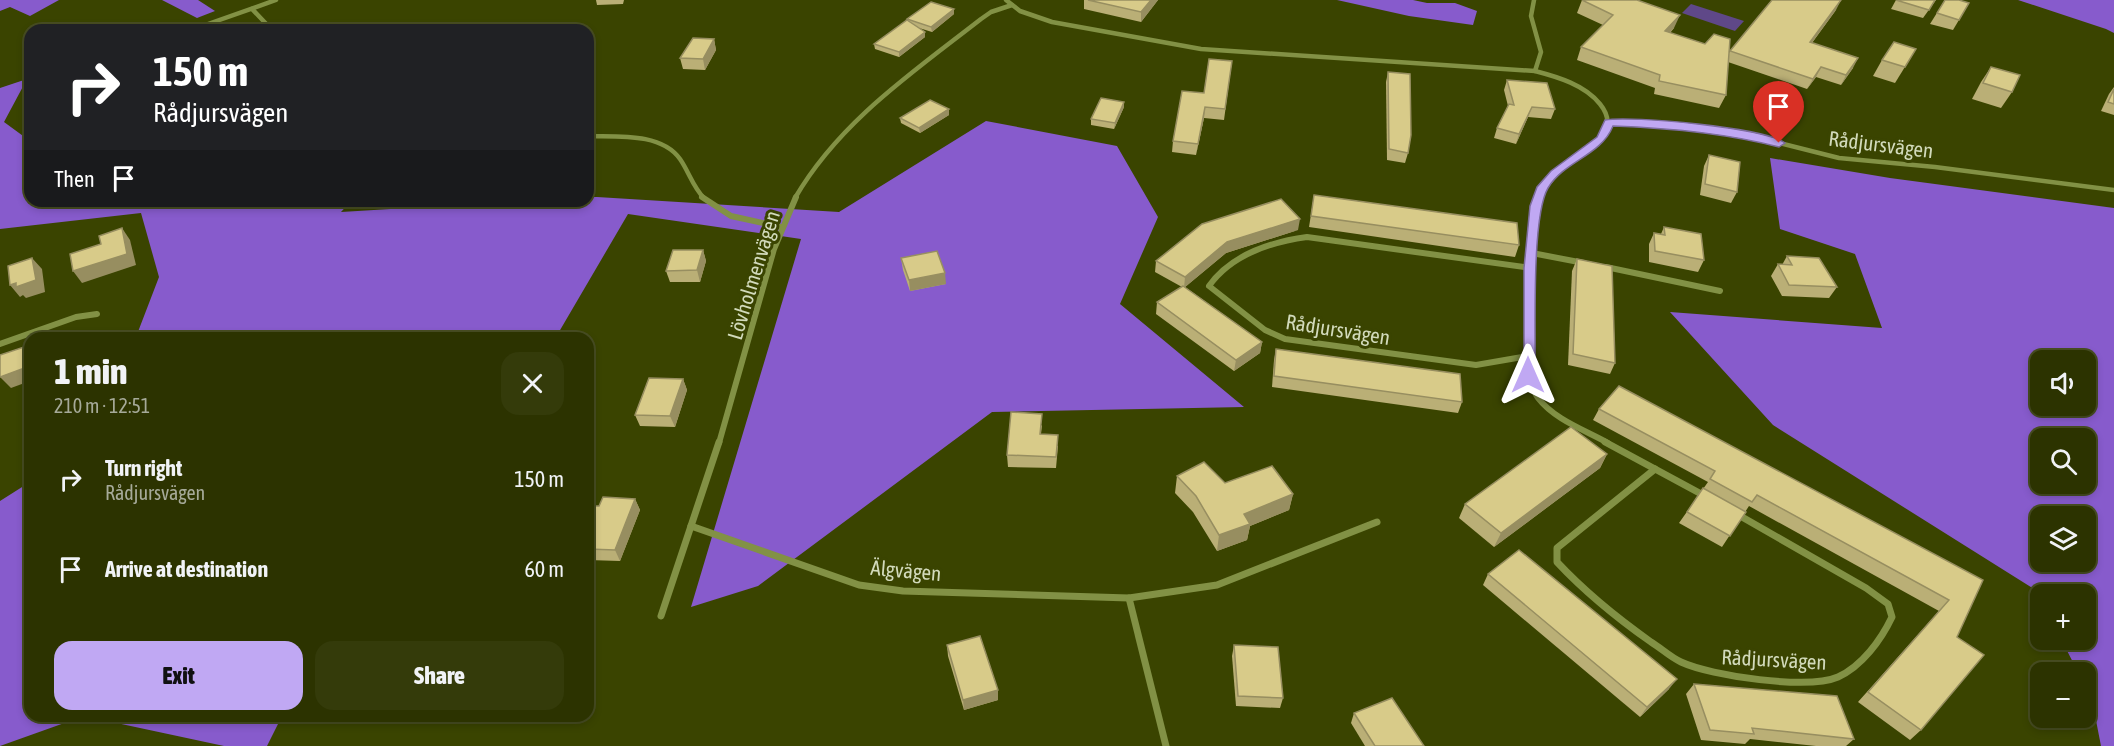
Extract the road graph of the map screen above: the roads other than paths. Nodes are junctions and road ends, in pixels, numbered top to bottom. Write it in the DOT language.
graph roads {
  1 [pos="276,0"];
  2 [pos="1006,0"];
  3 [pos="1534,0"];
  4 [pos="1012,5"];
  5 [pos="252,9"];
  6 [pos="208,24"];
  7 [pos="266,24"];
  8 [pos="1535,71"];
  9 [pos="1609,123"];
  10 [pos="594,136"];
  11 [pos="2114,190"];
  12 [pos="782,227"];
  13 [pos="1532,253"];
  14 [pos="1531,268"];
  15 [pos="1720,291"];
  16 [pos="97,314"];
  17 [pos="35,332"];
  18 [pos="24,336"];
  19 [pos="0,344"];
  20 [pos="1528,356"];
  21 [pos="1655,469"];
  22 [pos="1715,501"];
  23 [pos="1725,507"];
  24 [pos="1377,522"];
  25 [pos="691,526"];
  26 [pos="1129,598"];
  27 [pos="661,616"];
  28 [pos="1166,746"];
  1 -- 5 [label="street"];
  2 -- 4 [label="street"];
  3 -- 8 [label="street"];
  4 -- 8 [label="street"];
  4 -- 12 [label="street, Lövholmenvägen"];
  5 -- 6 [label="street"];
  5 -- 7 [label="street"];
  8 -- 9 [label="street"];
  9 -- 11 [label="street, Rådjursvägen"];
  9 -- 13 [label="street"];
  10 -- 12 [label="street"];
  12 -- 25 [label="street, Lövholmenvägen"];
  13 -- 14 [label="street"];
  13 -- 15 [label="street"];
  14 -- 20 [label="street"];
  14 -- 20 [label="street, Rådjursvägen"];
  16 -- 17 [label="street"];
  18 -- 19 [label="street"];
  20 -- 21 [label="street"];
  21 -- 22 [label="street"];
  21 -- 23 [label="street, Rådjursvägen"];
  24 -- 26 [label="street, Älgvägen"];
  25 -- 26 [label="street, Älgvägen"];
  25 -- 27 [label="street, Lövholmenvägen"];
  26 -- 28 [label="street"];
}
